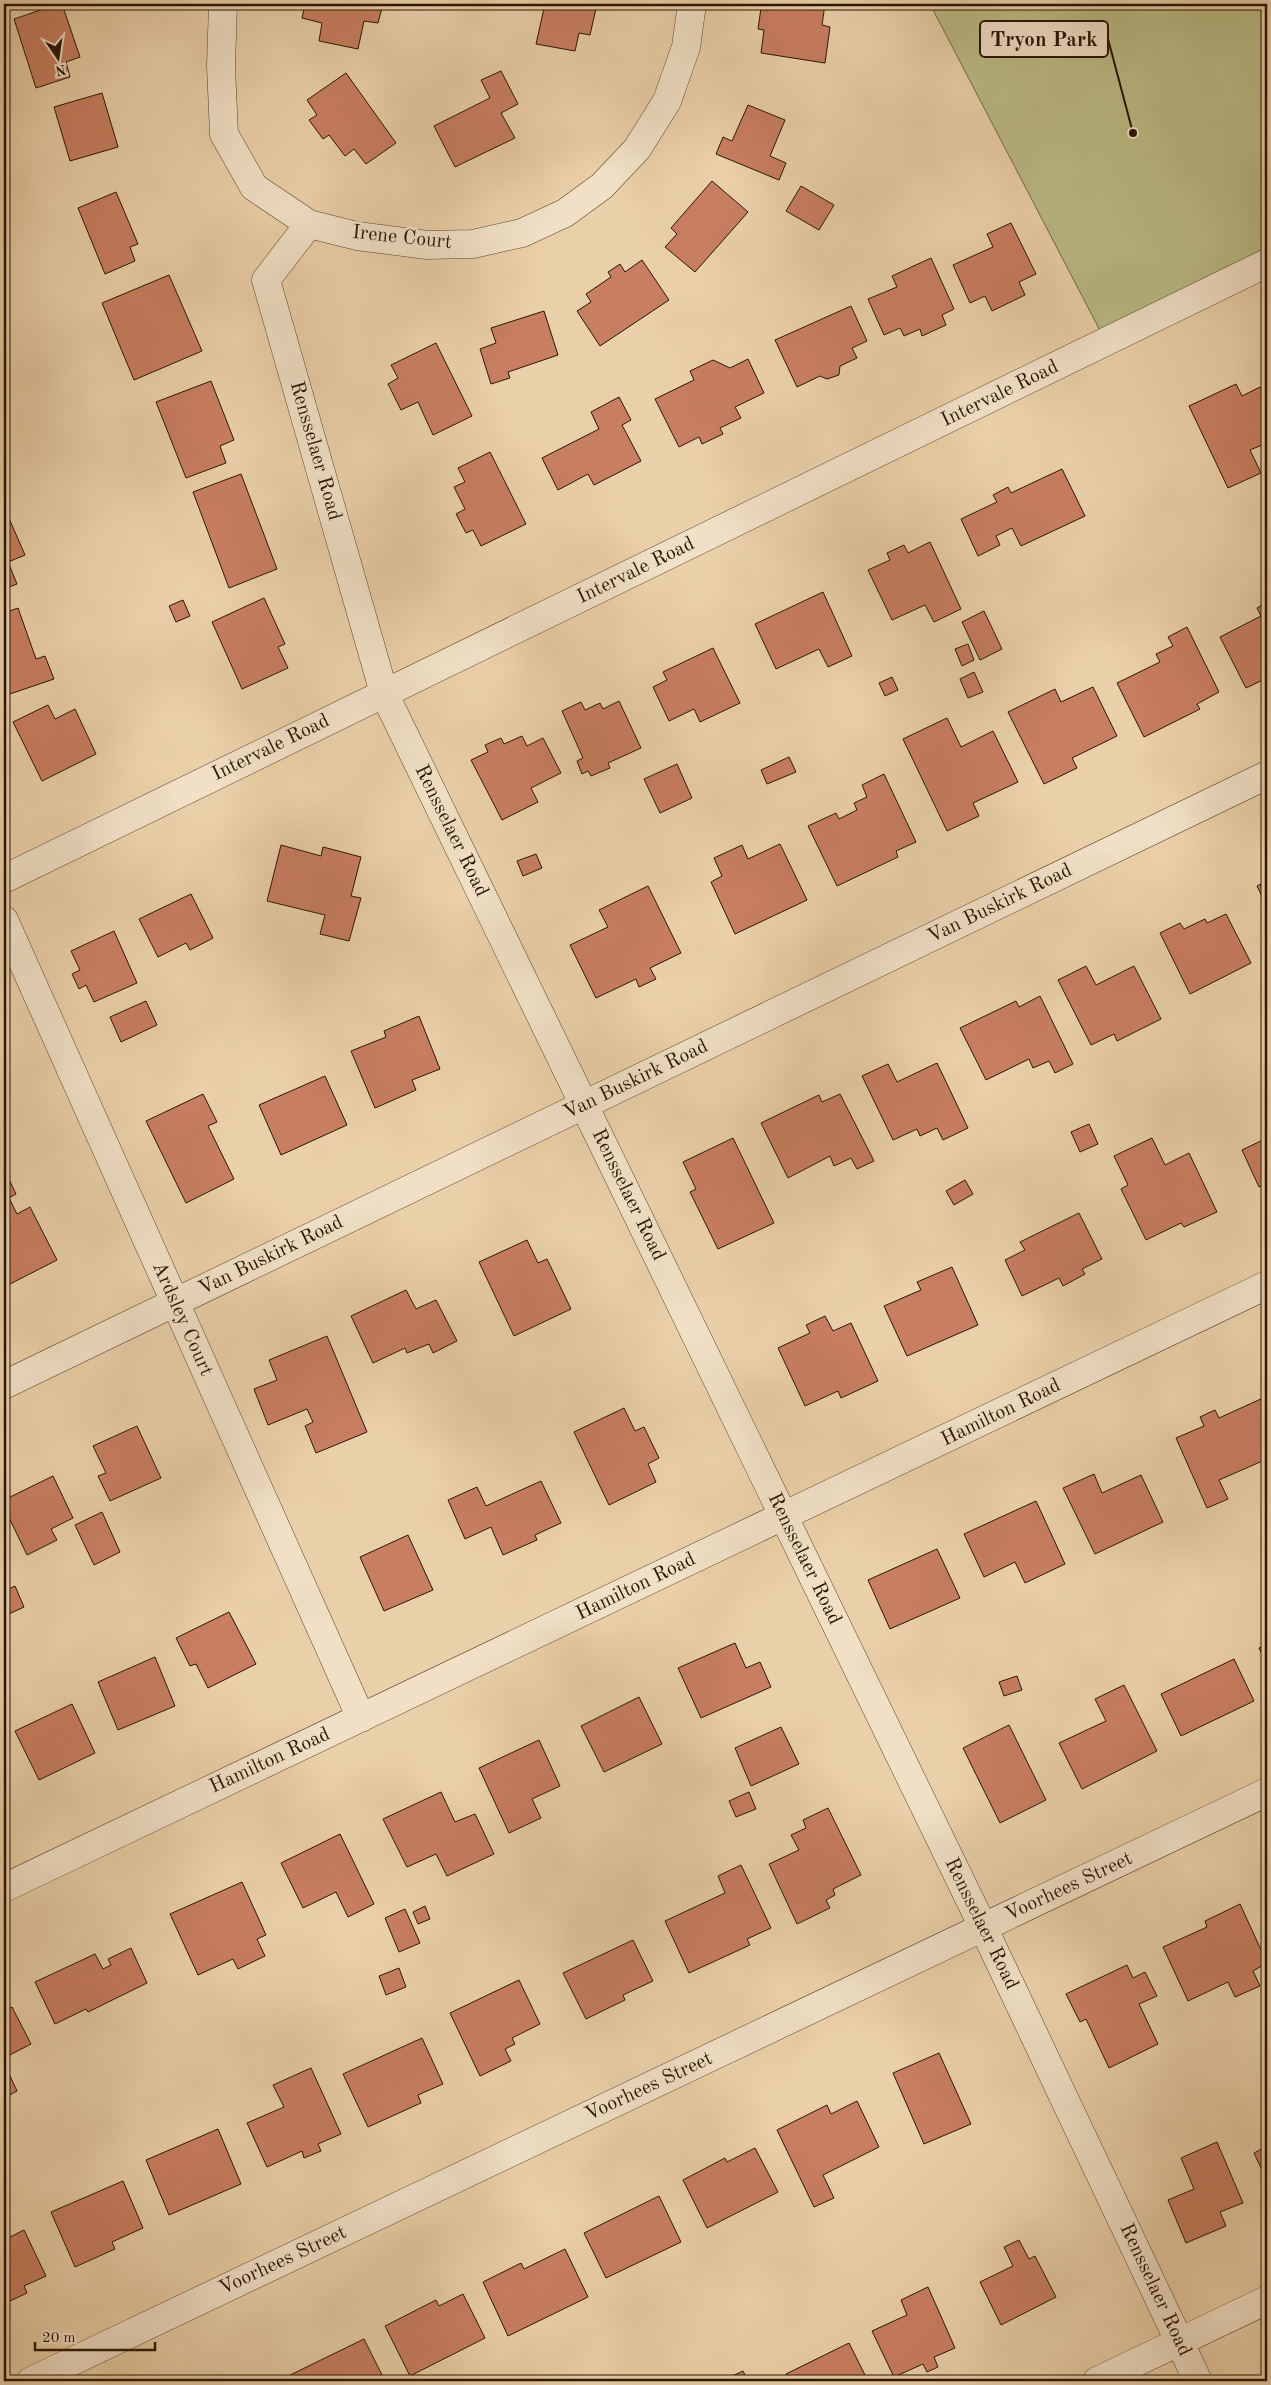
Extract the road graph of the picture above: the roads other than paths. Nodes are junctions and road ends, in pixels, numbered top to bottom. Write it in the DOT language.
graph roads {
  1 [pos="223,4"];
  2 [pos="692,4"];
  3 [pos="309,224"];
  4 [pos="1267,263"];
  5 [pos="384,694"];
  6 [pos="1267,775"];
  7 [pos="4,879"];
  8 [pos="4,920"];
  9 [pos="584,1105"];
  10 [pos="1267,1286"];
  11 [pos="175,1302"];
  12 [pos="4,1384"];
  13 [pos="784,1516"];
  14 [pos="361,1718"];
  15 [pos="1267,1792"];
  16 [pos="4,1888"];
  17 [pos="983,1927"];
  18 [pos="1267,2300"];
  19 [pos="1179,2342"];
  20 [pos="31,2381"];
  21 [pos="1097,2381"];
  22 [pos="1198,2381"];
  1 -- 3 [label="street"];
  2 -- 3 [label="street, Irene Court"];
  3 -- 5 [label="street, Rensselaer Road"];
  4 -- 5 [label="street, Intervale Road"];
  5 -- 7 [label="street, Intervale Road"];
  5 -- 9 [label="street, Rensselaer Road"];
  6 -- 9 [label="street, Van Buskirk Road"];
  8 -- 11 [label="street, Ardsley Court"];
  9 -- 11 [label="street, Van Buskirk Road"];
  9 -- 13 [label="street, Rensselaer Road"];
  10 -- 13 [label="street, Hamilton Road"];
  11 -- 12 [label="street, Van Buskirk Road"];
  11 -- 14 [label="street, Ardsley Court"];
  13 -- 14 [label="street, Hamilton Road"];
  13 -- 17 [label="street, Rensselaer Road"];
  14 -- 16 [label="street, Hamilton Road"];
  15 -- 17 [label="street, Voorhees Street"];
  17 -- 19 [label="street, Rensselaer Road"];
  17 -- 20 [label="street, Voorhees Street"];
  18 -- 19 [label="street"];
  19 -- 21 [label="street"];
  19 -- 22 [label="street, Rensselaer Road"];
}
